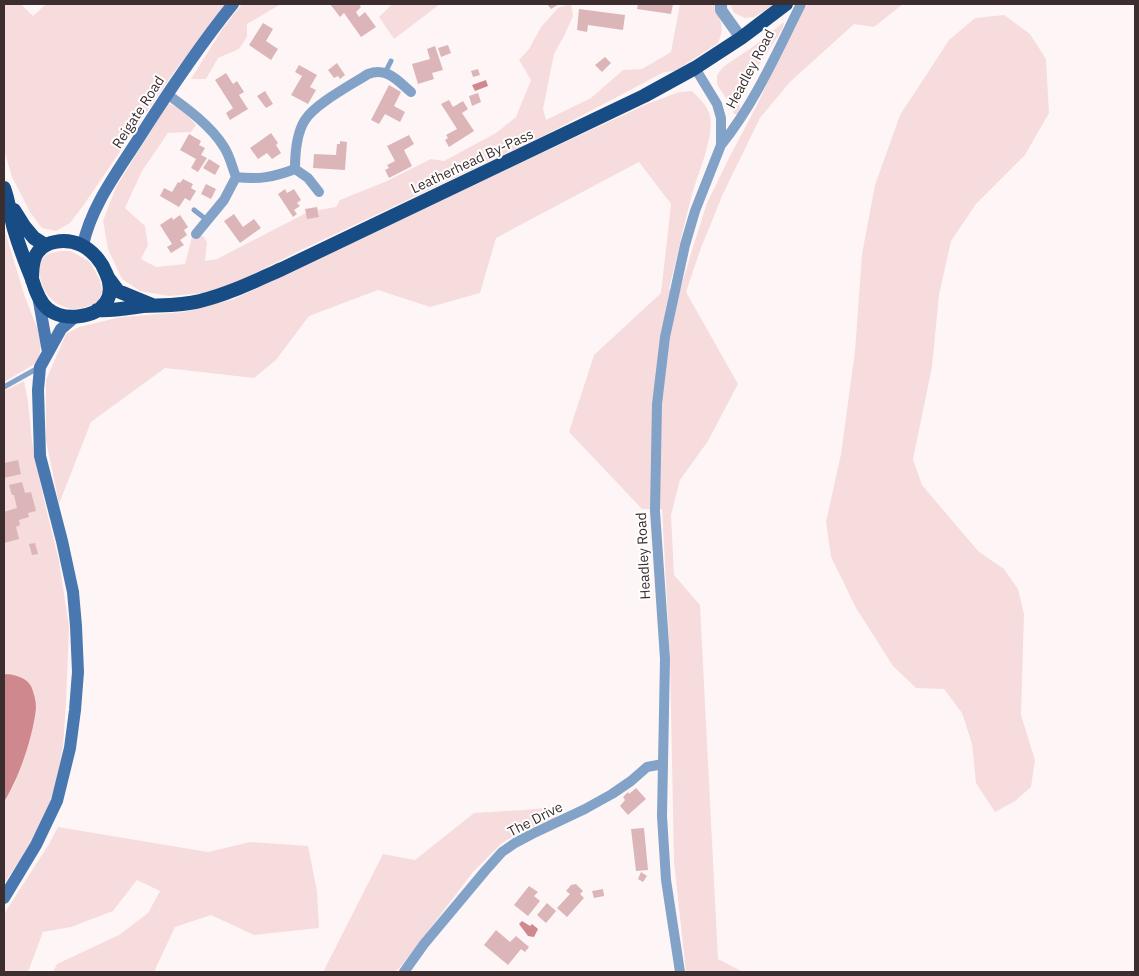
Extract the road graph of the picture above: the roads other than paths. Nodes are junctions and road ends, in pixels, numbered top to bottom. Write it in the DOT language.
graph roads {
  1 [pos="232,4"];
  2 [pos="720,4"];
  3 [pos="786,4"];
  4 [pos="801,4"];
  5 [pos="742,38"];
  6 [pos="391,61"];
  7 [pos="696,68"];
  8 [pos="385,73"];
  9 [pos="410,92"];
  10 [pos="167,94"];
  11 [pos="721,145"];
  12 [pos="295,169"];
  13 [pos="236,177"];
  14 [pos="319,192"];
  15 [pos="6,195"];
  16 [pos="194,210"];
  17 [pos="207,220"];
  18 [pos="196,234"];
  19 [pos="45,245"];
  20 [pos="82,245"];
  21 [pos="109,279"];
  22 [pos="32,280"];
  23 [pos="38,296"];
  24 [pos="153,306"];
  25 [pos="97,310"];
  26 [pos="75,317"];
  27 [pos="48,352"];
  28 [pos="40,367"];
  29 [pos="4,387"];
  30 [pos="663,764"];
  31 [pos="4,898"];
  32 [pos="404,972"];
  33 [pos="680,972"];
  1 -- 10 [label="main road, Reigate Road"];
  2 -- 5 [label="street, Headley Road"];
  3 -- 5 [label="highway, Leatherhead By-Pass"];
  4 -- 11 [label="street, Headley Road"];
  5 -- 7 [label="highway, Leatherhead By-Pass"];
  6 -- 8 [label="lane"];
  7 -- 11 [label="street, Headley Road"];
  7 -- 24 [label="highway, Leatherhead By-Pass"];
  8 -- 9 [label="street"];
  8 -- 12 [label="street"];
  10 -- 13 [label="street"];
  10 -- 20 [label="main road, Reigate Road"];
  11 -- 30 [label="street, Headley Road"];
  12 -- 13 [label="street"];
  12 -- 14 [label="street"];
  13 -- 17 [label="street"];
  15 -- 19 [label="highway"];
  15 -- 22 [label="highway"];
  16 -- 17 [label="lane"];
  17 -- 18 [label="street"];
  19 -- 20 [label="highway"];
  19 -- 22 [label="highway"];
  20 -- 21 [label="highway"];
  21 -- 24 [label="highway, Leatherhead By-Pass"];
  21 -- 25 [label="highway"];
  22 -- 23 [label="highway"];
  23 -- 26 [label="highway"];
  23 -- 27 [label="main road"];
  24 -- 25 [label="highway, Leatherhead By-Pass"];
  25 -- 26 [label="highway"];
  26 -- 27 [label="main road"];
  27 -- 28 [label="main road"];
  28 -- 29 [label="lane"];
  28 -- 31 [label="main road"];
  30 -- 32 [label="street, The Drive"];
  30 -- 33 [label="street, Headley Road"];
}
